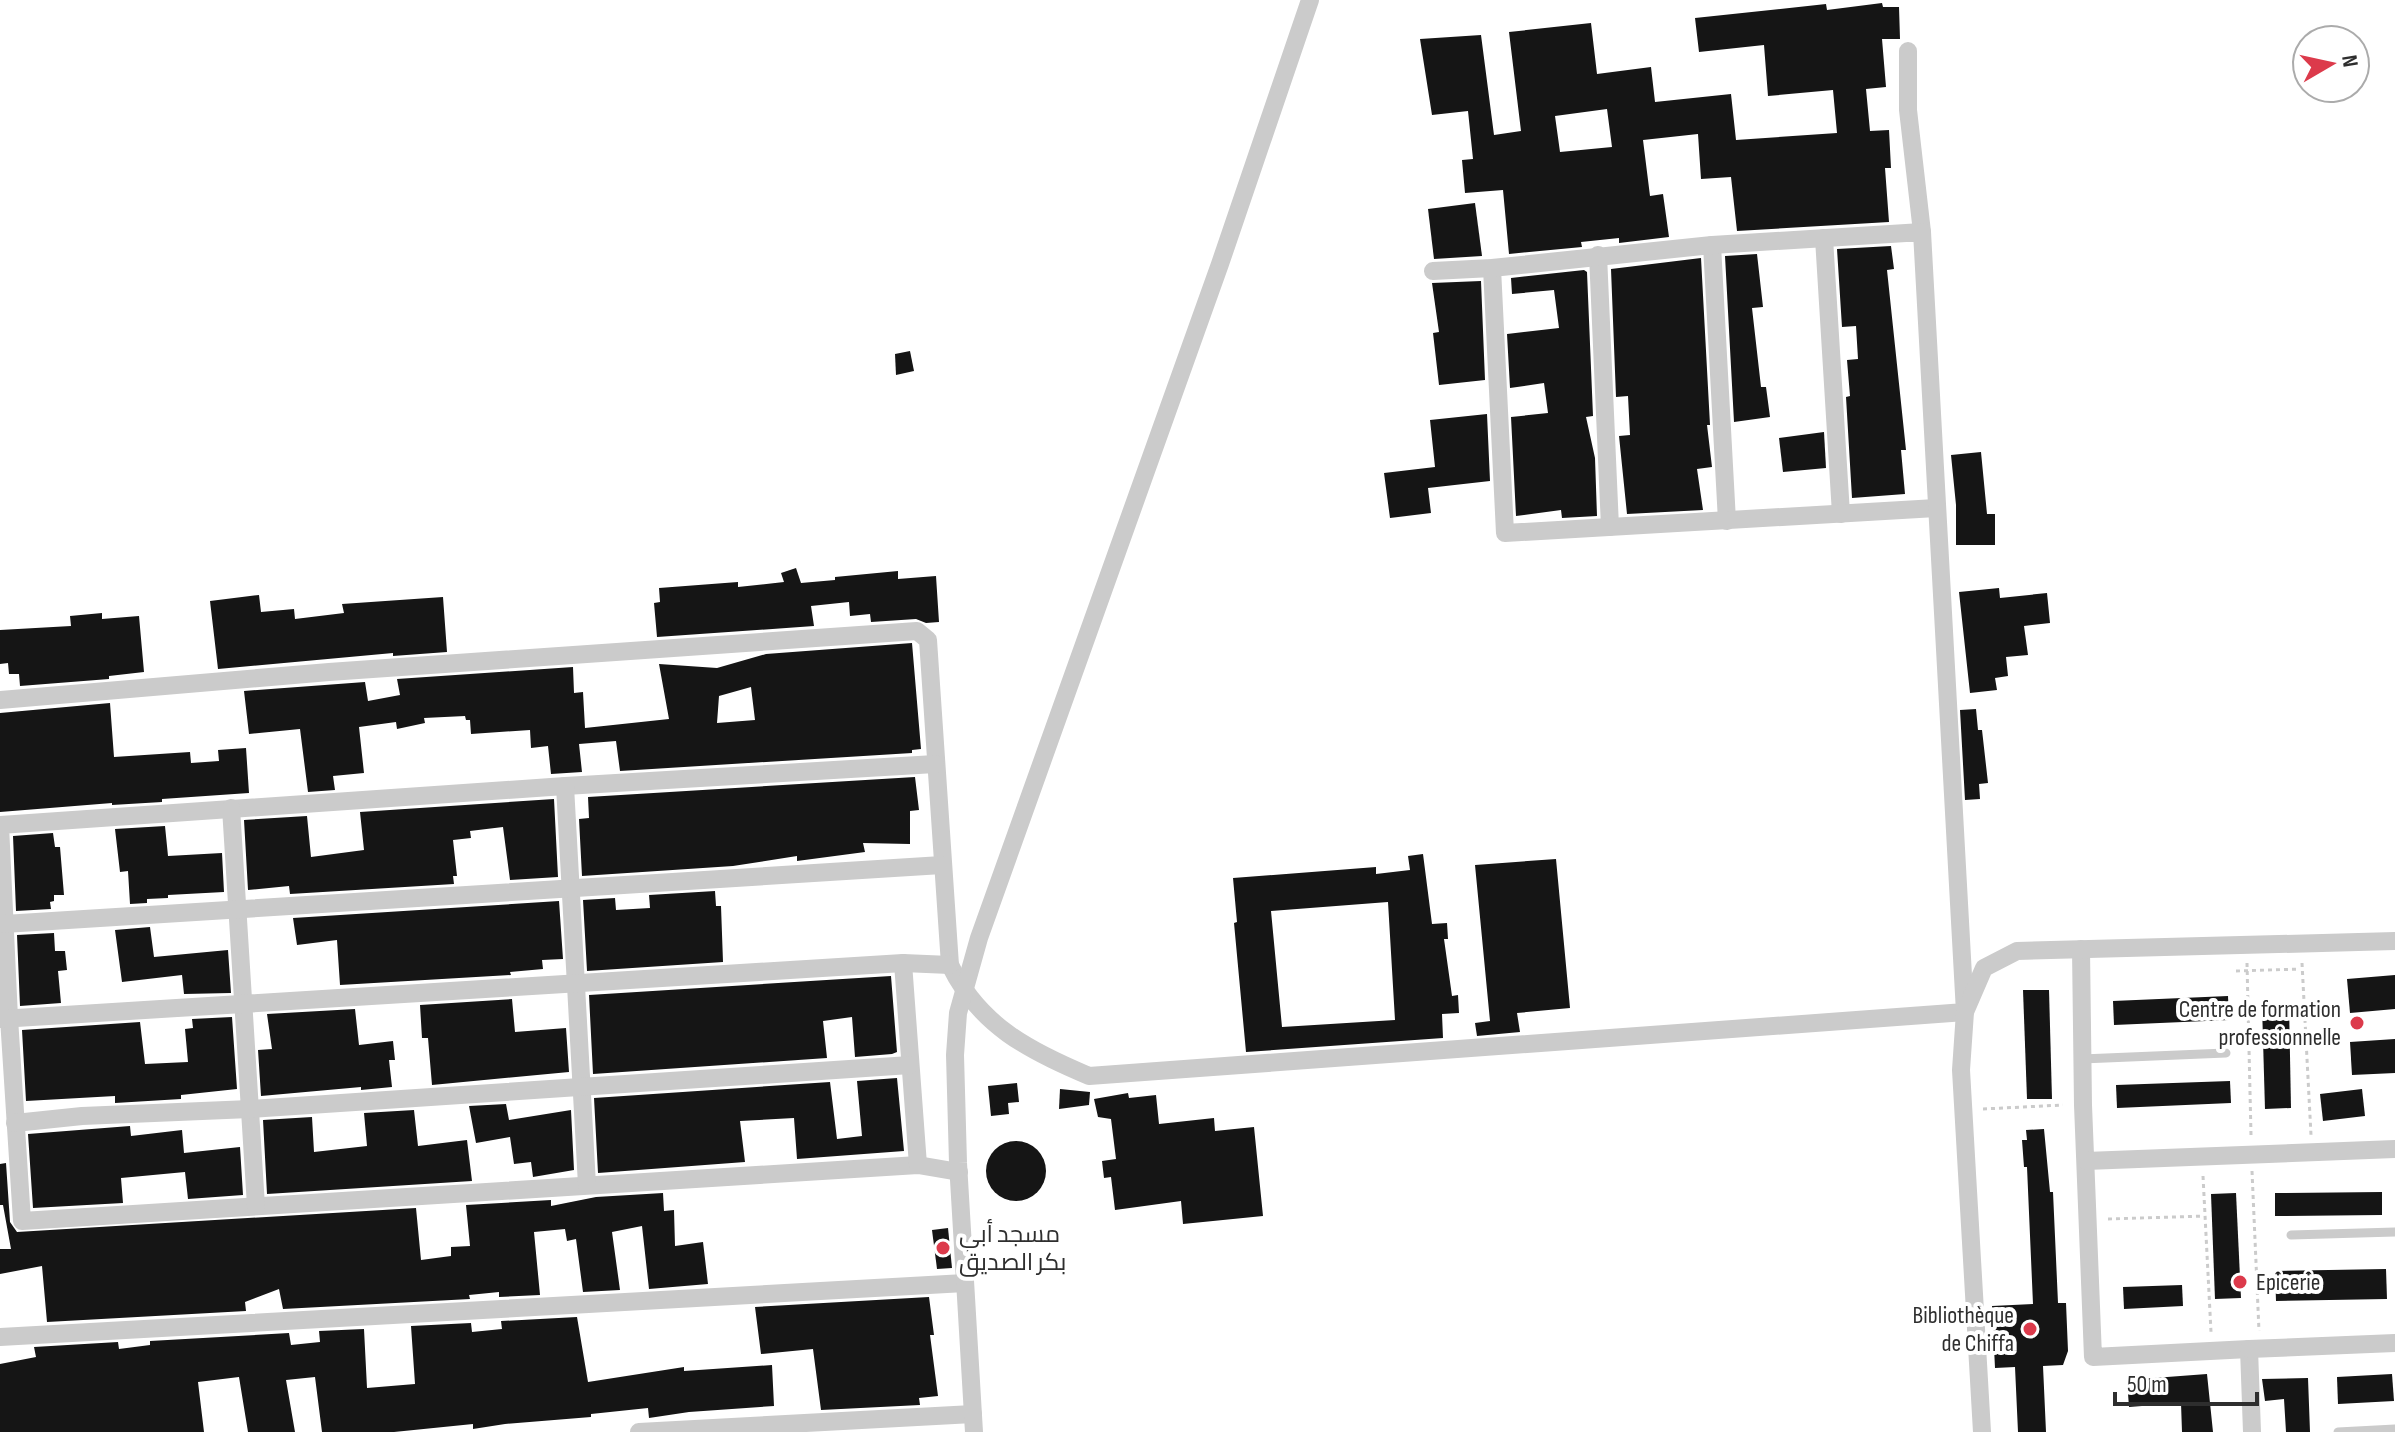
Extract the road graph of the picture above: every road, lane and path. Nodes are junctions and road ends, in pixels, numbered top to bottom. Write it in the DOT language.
graph roads {
  1 [pos="1310,0"];
  2 [pos="1908,51"];
  3 [pos="1922,232"];
  4 [pos="1824,238"];
  5 [pos="1712,245"];
  6 [pos="1598,255"];
  7 [pos="1492,268"];
  8 [pos="1433,271"];
  9 [pos="1936,508"];
  10 [pos="1841,514"];
  11 [pos="1727,521"];
  12 [pos="1610,527"];
  13 [pos="0,700"];
  14 [pos="935,764"];
  15 [pos="565,786"];
  16 [pos="231,808"];
  17 [pos="942,865"];
  18 [pos="570,887"];
  19 [pos="239,908"];
  20 [pos="4,924"];
  21 [pos="2395,941"];
  22 [pos="2247,943"];
  23 [pos="2306,944"];
  24 [pos="2081,949"];
  25 [pos="903,963"];
  26 [pos="950,965"];
  27 [pos="2300,969"];
  28 [pos="2247,970"];
  29 [pos="2236,971"];
  30 [pos="576,982"];
  31 [pos="962,991"];
  32 [pos="245,1005"];
  33 [pos="1965,1012"];
  34 [pos="4,1019"];
  35 [pos="2226,1053"];
  36 [pos="2082,1059"];
  37 [pos="910,1065"];
  38 [pos="582,1087"];
  39 [pos="2083,1105"];
  40 [pos="250,1109"];
  41 [pos="1963,1110"];
  42 [pos="15,1123"];
  43 [pos="2395,1149"];
  44 [pos="2312,1152"];
  45 [pos="2251,1155"];
  46 [pos="2202,1156"];
  47 [pos="2086,1161"];
  48 [pos="918,1165"];
  49 [pos="959,1172"];
  50 [pos="587,1185"];
  51 [pos="256,1206"];
  52 [pos="2204,1216"];
  53 [pos="2088,1220"];
  54 [pos="2395,1232"];
  55 [pos="2291,1235"];
  56 [pos="965,1283"];
  57 [pos="0,1337"];
  58 [pos="2395,1343"];
  59 [pos="2254,1349"];
  60 [pos="2212,1350"];
  61 [pos="974,1423"];
  62 [pos="2395,1429"];
  63 [pos="639,1432"];
  64 [pos="1982,1432"];
  65 [pos="2252,1432"];
  66 [pos="2338,1432"];
  1 -- 31 [label="street"];
  2 -- 3 [label="street"];
  3 -- 4 [label="street"];
  3 -- 9 [label="street"];
  4 -- 5 [label="street"];
  4 -- 10 [label="street"];
  5 -- 6 [label="street"];
  5 -- 11 [label="street"];
  6 -- 7 [label="street"];
  6 -- 12 [label="street"];
  7 -- 8 [label="street"];
  7 -- 12 [label="street"];
  9 -- 10 [label="street"];
  9 -- 33 [label="street"];
  10 -- 11 [label="street"];
  11 -- 12 [label="street"];
  13 -- 14 [label="street"];
  14 -- 15 [label="street"];
  14 -- 17 [label="street"];
  15 -- 16 [label="street"];
  15 -- 18 [label="street"];
  16 -- 19 [label="street"];
  16 -- 20 [label="street"];
  17 -- 18 [label="street"];
  17 -- 26 [label="street"];
  18 -- 19 [label="street"];
  18 -- 30 [label="street"];
  19 -- 20 [label="street"];
  19 -- 32 [label="street"];
  20 -- 34 [label="street"];
  21 -- 23 [label="street"];
  22 -- 23 [label="street"];
  22 -- 24 [label="street"];
  22 -- 28 [label="path"];
  23 -- 27 [label="path"];
  24 -- 33 [label="street"];
  24 -- 36 [label="street"];
  25 -- 26 [label="street"];
  25 -- 30 [label="street"];
  25 -- 37 [label="street"];
  26 -- 31 [label="street"];
  27 -- 28 [label="path"];
  27 -- 44 [label="path"];
  28 -- 29 [label="path"];
  28 -- 45 [label="path"];
  30 -- 32 [label="street"];
  30 -- 38 [label="street"];
  31 -- 33 [label="street"];
  31 -- 49 [label="street"];
  32 -- 34 [label="street"];
  32 -- 40 [label="street"];
  33 -- 41 [label="street"];
  34 -- 42 [label="street"];
  35 -- 36 [label="lane"];
  36 -- 39 [label="street"];
  37 -- 38 [label="street"];
  37 -- 48 [label="street"];
  38 -- 40 [label="street"];
  38 -- 50 [label="street"];
  39 -- 41 [label="path"];
  39 -- 47 [label="street"];
  40 -- 42 [label="street"];
  40 -- 51 [label="street"];
  41 -- 64 [label="street"];
  42 -- 51 [label="street"];
  43 -- 44 [label="street"];
  44 -- 45 [label="street"];
  45 -- 46 [label="street"];
  45 -- 59 [label="path"];
  46 -- 47 [label="street"];
  46 -- 52 [label="path"];
  47 -- 53 [label="street"];
  48 -- 49 [label="street"];
  48 -- 50 [label="street"];
  49 -- 56 [label="street"];
  50 -- 51 [label="street"];
  52 -- 53 [label="path"];
  52 -- 60 [label="path"];
  53 -- 60 [label="street"];
  54 -- 55 [label="lane"];
  56 -- 57 [label="street"];
  56 -- 61 [label="street"];
  58 -- 59 [label="street"];
  59 -- 60 [label="street"];
  59 -- 65 [label="street"];
  61 -- 63 [label="street"];
  62 -- 66 [label="lane"];
}
